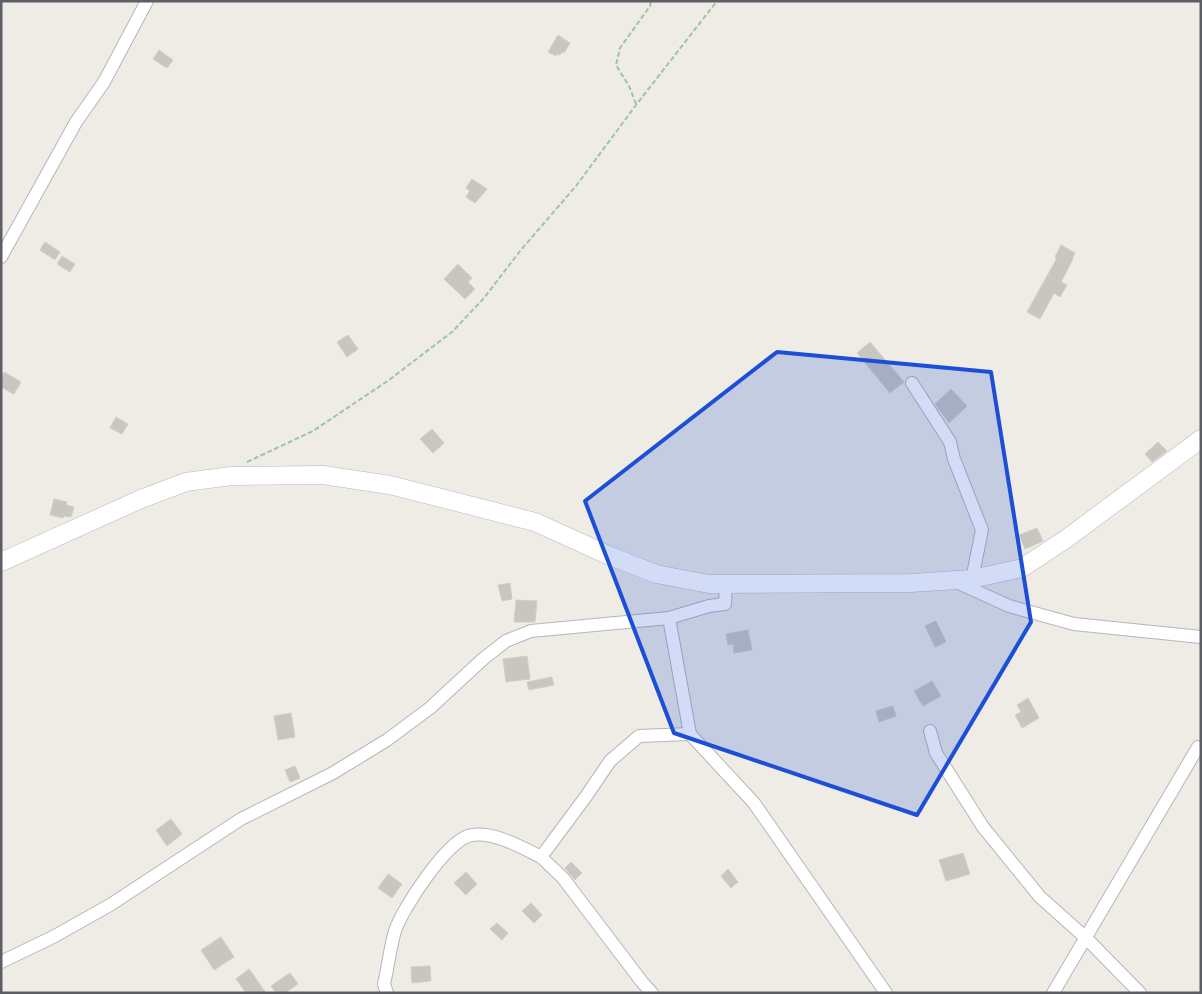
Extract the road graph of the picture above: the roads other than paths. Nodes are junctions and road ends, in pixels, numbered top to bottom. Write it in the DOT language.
graph roads {
  1 [pos="147,1"];
  2 [pos="1,257"];
  3 [pos="912,383"];
  4 [pos="1201,439"];
  5 [pos="1,562"];
  6 [pos="972,579"];
  7 [pos="953,580"];
  8 [pos="726,584"];
  9 [pos="669,618"];
  10 [pos="1201,637"];
  11 [pos="930,731"];
  12 [pos="690,734"];
  13 [pos="1198,747"];
  14 [pos="541,857"];
  15 [pos="1086,938"];
  16 [pos="1,962"];
  17 [pos="387,993"];
  18 [pos="652,993"];
  19 [pos="886,993"];
  20 [pos="1053,993"];
  21 [pos="1140,993"];
  1 -- 2 [label="street"];
  3 -- 6 [label="street"];
  4 -- 6 [label="street"];
  5 -- 8 [label="street"];
  6 -- 7 [label="street"];
  7 -- 8 [label="street"];
  7 -- 10 [label="street"];
  8 -- 9 [label="street"];
  9 -- 12 [label="street"];
  9 -- 16 [label="street"];
  11 -- 15 [label="street"];
  12 -- 14 [label="street"];
  12 -- 19 [label="street"];
  13 -- 15 [label="street"];
  14 -- 17 [label="street"];
  14 -- 18 [label="street"];
  15 -- 20 [label="street"];
  15 -- 21 [label="street"];
}
